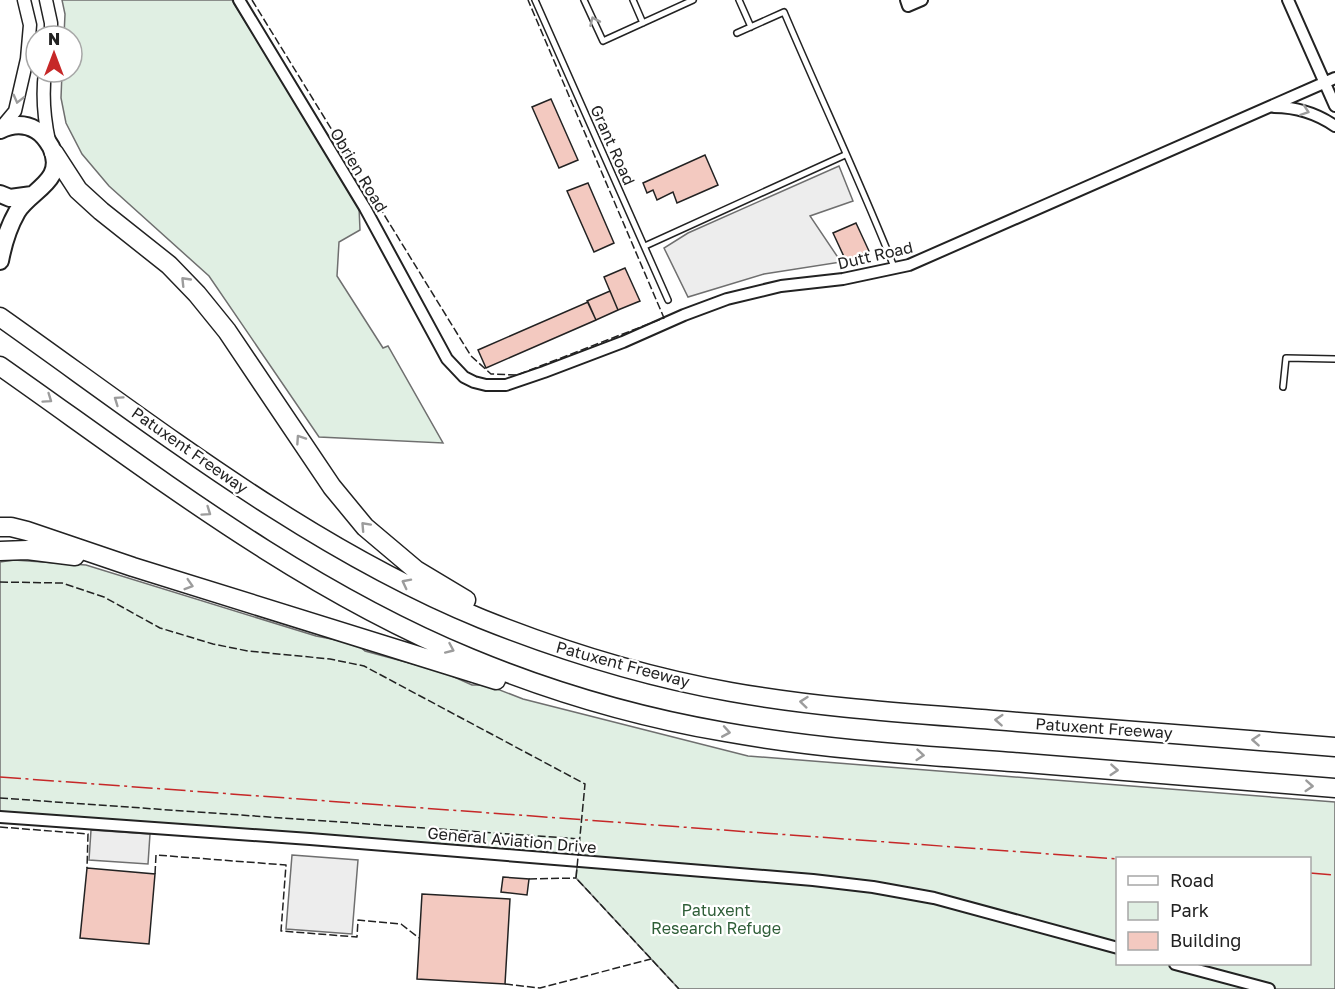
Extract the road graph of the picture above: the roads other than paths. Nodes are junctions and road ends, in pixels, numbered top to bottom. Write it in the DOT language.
graph roads {
  1 [pos="24,0"];
  2 [pos="46,0"];
  3 [pos="238,0"];
  4 [pos="535,0"];
  5 [pos="585,0"];
  6 [pos="633,0"];
  7 [pos="693,0"];
  8 [pos="739,0"];
  9 [pos="922,0"];
  10 [pos="1288,0"];
  11 [pos="907,3"];
  12 [pos="643,23"];
  13 [pos="50,24"];
  14 [pos="751,27"];
  15 [pos="737,33"];
  16 [pos="1330,80"];
  17 [pos="44,84"];
  18 [pos="1271,106"];
  19 [pos="1335,106"];
  20 [pos="1335,126"];
  21 [pos="0,129"];
  22 [pos="52,151"];
  23 [pos="845,155"];
  24 [pos="0,194"];
  25 [pos="32,195"];
  26 [pos="0,231"];
  27 [pos="645,246"];
  28 [pos="1,255"];
  29 [pos="895,269"];
  30 [pos="668,300"];
  31 [pos="0,317"];
  32 [pos="447,358"];
  33 [pos="1335,359"];
  34 [pos="0,366"];
  35 [pos="1283,387"];
  36 [pos="0,527"];
  37 [pos="0,551"];
  38 [pos="133,567"];
  39 [pos="678,680"];
  40 [pos="669,720"];
  41 [pos="1335,747"];
  42 [pos="1335,788"];
  43 [pos="0,817"];
  44 [pos="1116,947"];
  45 [pos="1182,965"];
  46 [pos="1269,989"];
  1 -- 21 [label="street, one-way"];
  2 -- 13 [label="street"];
  3 -- 32 [label="street, Obrien Road"];
  4 -- 27 [label="lane, Grant Road"];
  12 -- 5 [label="lane, one-way"];
  6 -- 12 [label="lane"];
  7 -- 12 [label="lane"];
  8 -- 14 [label="lane"];
  9 -- 11 [label="street"];
  10 -- 16 [label="street"];
  14 -- 15 [label="lane"];
  14 -- 23 [label="lane"];
  16 -- 18 [label="street, Dutt Road"];
  16 -- 19 [label="street"];
  17 -- 22 [label="street"];
  18 -- 20 [label="street, one-way"];
  18 -- 29 [label="street, Dutt Road"];
  21 -- 22 [label="main road"];
  22 -- 25 [label="main road"];
  39 -- 22 [label="highway, one-way"];
  23 -- 27 [label="lane"];
  23 -- 29 [label="lane"];
  24 -- 25 [label="main road"];
  25 -- 28 [label="main road"];
  26 -- 28 [label="main road"];
  27 -- 30 [label="lane, Grant Road"];
  29 -- 32 [label="street, Dutt Road"];
  39 -- 31 [label="highway, Patuxent Freeway, one-way"];
  33 -- 35 [label="lane"];
  34 -- 40 [label="highway, one-way"];
  36 -- 38 [label="highway"];
  37 -- 38 [label="highway"];
  38 -- 40 [label="highway, one-way"];
  41 -- 39 [label="highway, Patuxent Freeway, one-way"];
  40 -- 42 [label="highway, one-way"];
  43 -- 44 [label="street, General Aviation Drive"];
  45 -- 46 [label="street"];
}
